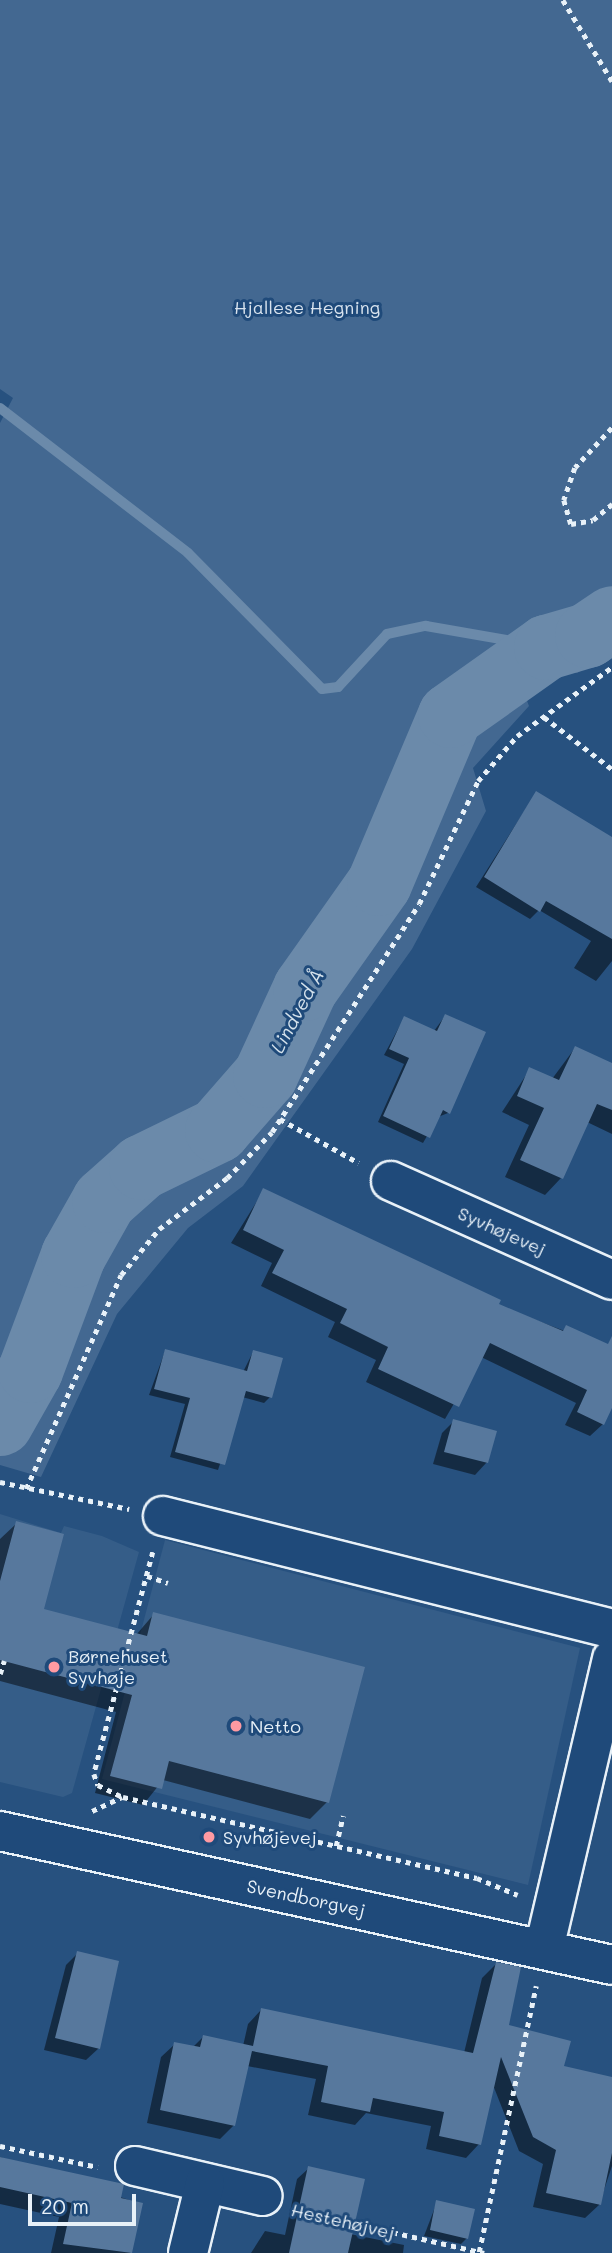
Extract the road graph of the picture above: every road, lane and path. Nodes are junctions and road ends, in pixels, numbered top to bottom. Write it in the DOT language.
graph roads {
  1 [pos="563,0"];
  2 [pos="612,81"];
  3 [pos="612,428"];
  4 [pos="612,504"];
  5 [pos="612,667"];
  6 [pos="544,717"];
  7 [pos="612,769"];
  8 [pos="280,1119"];
  9 [pos="391,1181"];
  10 [pos="612,1280"];
  11 [pos="0,1482"];
  12 [pos="26,1489"];
  13 [pos="163,1516"];
  14 [pos="146,1576"];
  15 [pos="168,1583"];
  16 [pos="612,1629"];
  17 [pos="612,1659"];
  18 [pos="4,1661"];
  19 [pos="0,1674"];
  20 [pos="343,1816"];
  21 [pos="0,1831"];
  22 [pos="337,1846"];
  23 [pos="553,1909"];
  24 [pos="544,1950"];
  25 [pos="612,1965"];
  26 [pos="0,2146"];
  27 [pos="135,2166"];
  28 [pos="205,2183"];
  29 [pos="263,2196"];
  30 [pos="482,2252"];
  31 [pos="188,2253"];
  1 -- 2 [label="path"];
  3 -- 4 [label="path"];
  5 -- 6 [label="path"];
  6 -- 7 [label="path"];
  6 -- 8 [label="path"];
  8 -- 9 [label="path"];
  8 -- 12 [label="path"];
  9 -- 10 [label="street, Syvhøjevej"];
  11 -- 12 [label="path"];
  12 -- 13 [label="path"];
  13 -- 14 [label="path"];
  13 -- 16 [label="street"];
  14 -- 15 [label="path"];
  14 -- 22 [label="path"];
  17 -- 23 [label="street"];
  18 -- 19 [label="path"];
  20 -- 22 [label="path"];
  21 -- 24 [label="street, Svendborgvej"];
  22 -- 23 [label="path"];
  23 -- 24 [label="street"];
  24 -- 25 [label="street, Svendborgvej"];
  24 -- 30 [label="path"];
  26 -- 27 [label="path"];
  27 -- 28 [label="street"];
  28 -- 29 [label="street"];
  28 -- 31 [label="street"];
  29 -- 30 [label="path, Hestehøjvej"];
}
